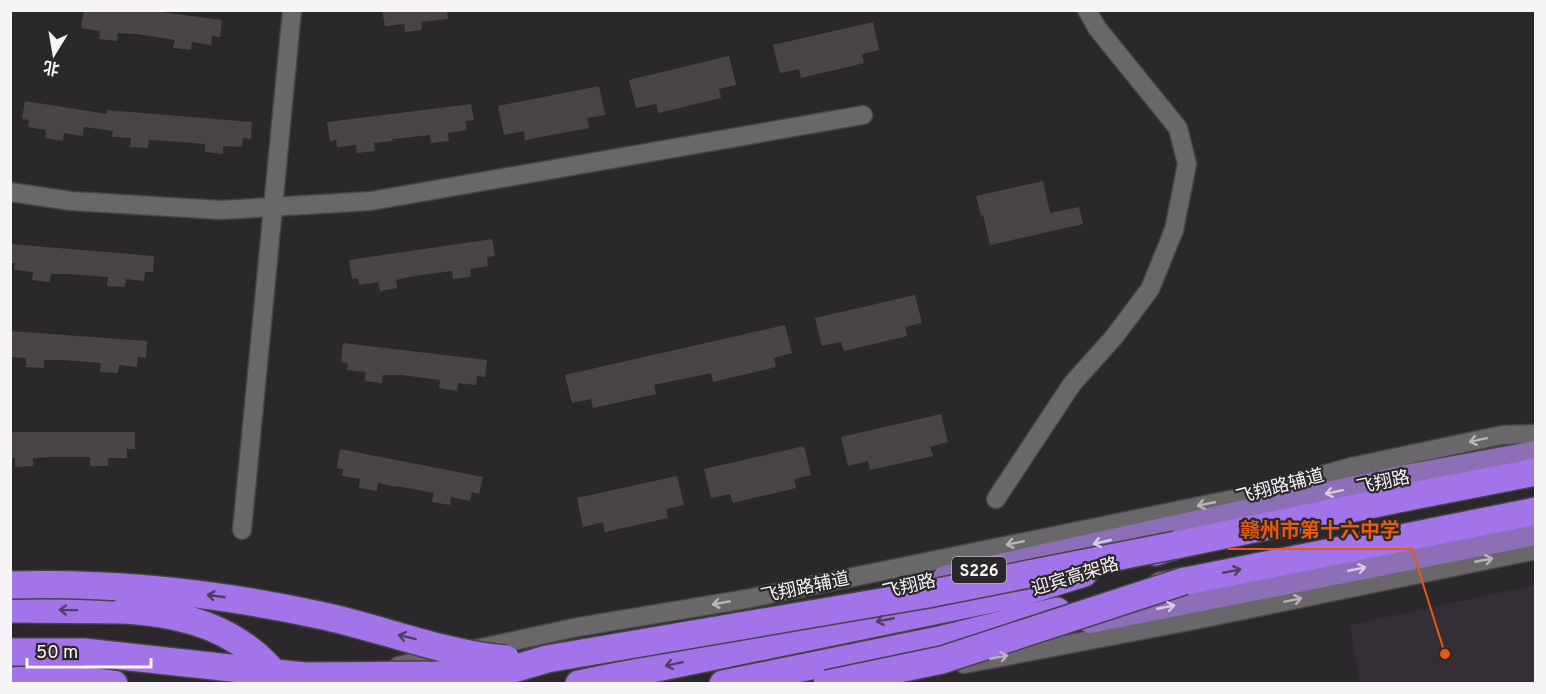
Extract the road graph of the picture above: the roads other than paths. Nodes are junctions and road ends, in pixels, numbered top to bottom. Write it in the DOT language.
graph roads {
  1 [pos="292,10"];
  2 [pos="1087,10"];
  3 [pos="863,115"];
  4 [pos="10,192"];
  5 [pos="273,207"];
  6 [pos="1536,434"];
  7 [pos="1536,453"];
  8 [pos="1536,466"];
  9 [pos="1536,472"];
  10 [pos="1408,497"];
  11 [pos="996,499"];
  12 [pos="1536,511"];
  13 [pos="1536,518"];
  14 [pos="242,530"];
  15 [pos="1536,532"];
  16 [pos="1418,534"];
  17 [pos="1176,545"];
  18 [pos="1536,550"];
  19 [pos="1184,581"];
  20 [pos="10,585"];
  21 [pos="10,609"];
  22 [pos="10,652"];
  23 [pos="547,659"];
  24 [pos="10,681"];
  25 [pos="114,684"];
  26 [pos="282,684"];
  27 [pos="319,684"];
  28 [pos="422,684"];
  29 [pos="579,684"];
  30 [pos="723,684"];
  31 [pos="757,684"];
  32 [pos="827,684"];
  33 [pos="859,684"];
  1 -- 5 [label="street"];
  2 -- 11 [label="street"];
  3 -- 5 [label="street"];
  4 -- 5 [label="street"];
  5 -- 14 [label="street"];
  6 -- 27 [label="street, 飞翔路辅道, one-way"];
  7 -- 28 [label="main road, 飞翔路 / S226, one-way"];
  8 -- 10 [label="highway"];
  9 -- 10 [label="highway, 迎宾高架路"];
  10 -- 17 [label="highway, 迎宾高架路"];
  12 -- 16 [label="highway, 迎宾高架路"];
  13 -- 16 [label="highway"];
  31 -- 15 [label="main road, one-way"];
  19 -- 16 [label="highway, 迎宾高架路, one-way"];
  17 -- 23 [label="highway, bridge"];
  17 -- 29 [label="highway, 迎宾高架路, one-way, bridge"];
  33 -- 18 [label="street, one-way"];
  19 -- 30 [label="highway, 迎宾高架路, bridge"];
  19 -- 32 [label="highway, bridge"];
  23 -- 20 [label="highway, one-way, bridge"];
  26 -- 21 [label="highway, one-way, bridge"];
  22 -- 23 [label="highway, bridge"];
  24 -- 25 [label="highway"];
}
